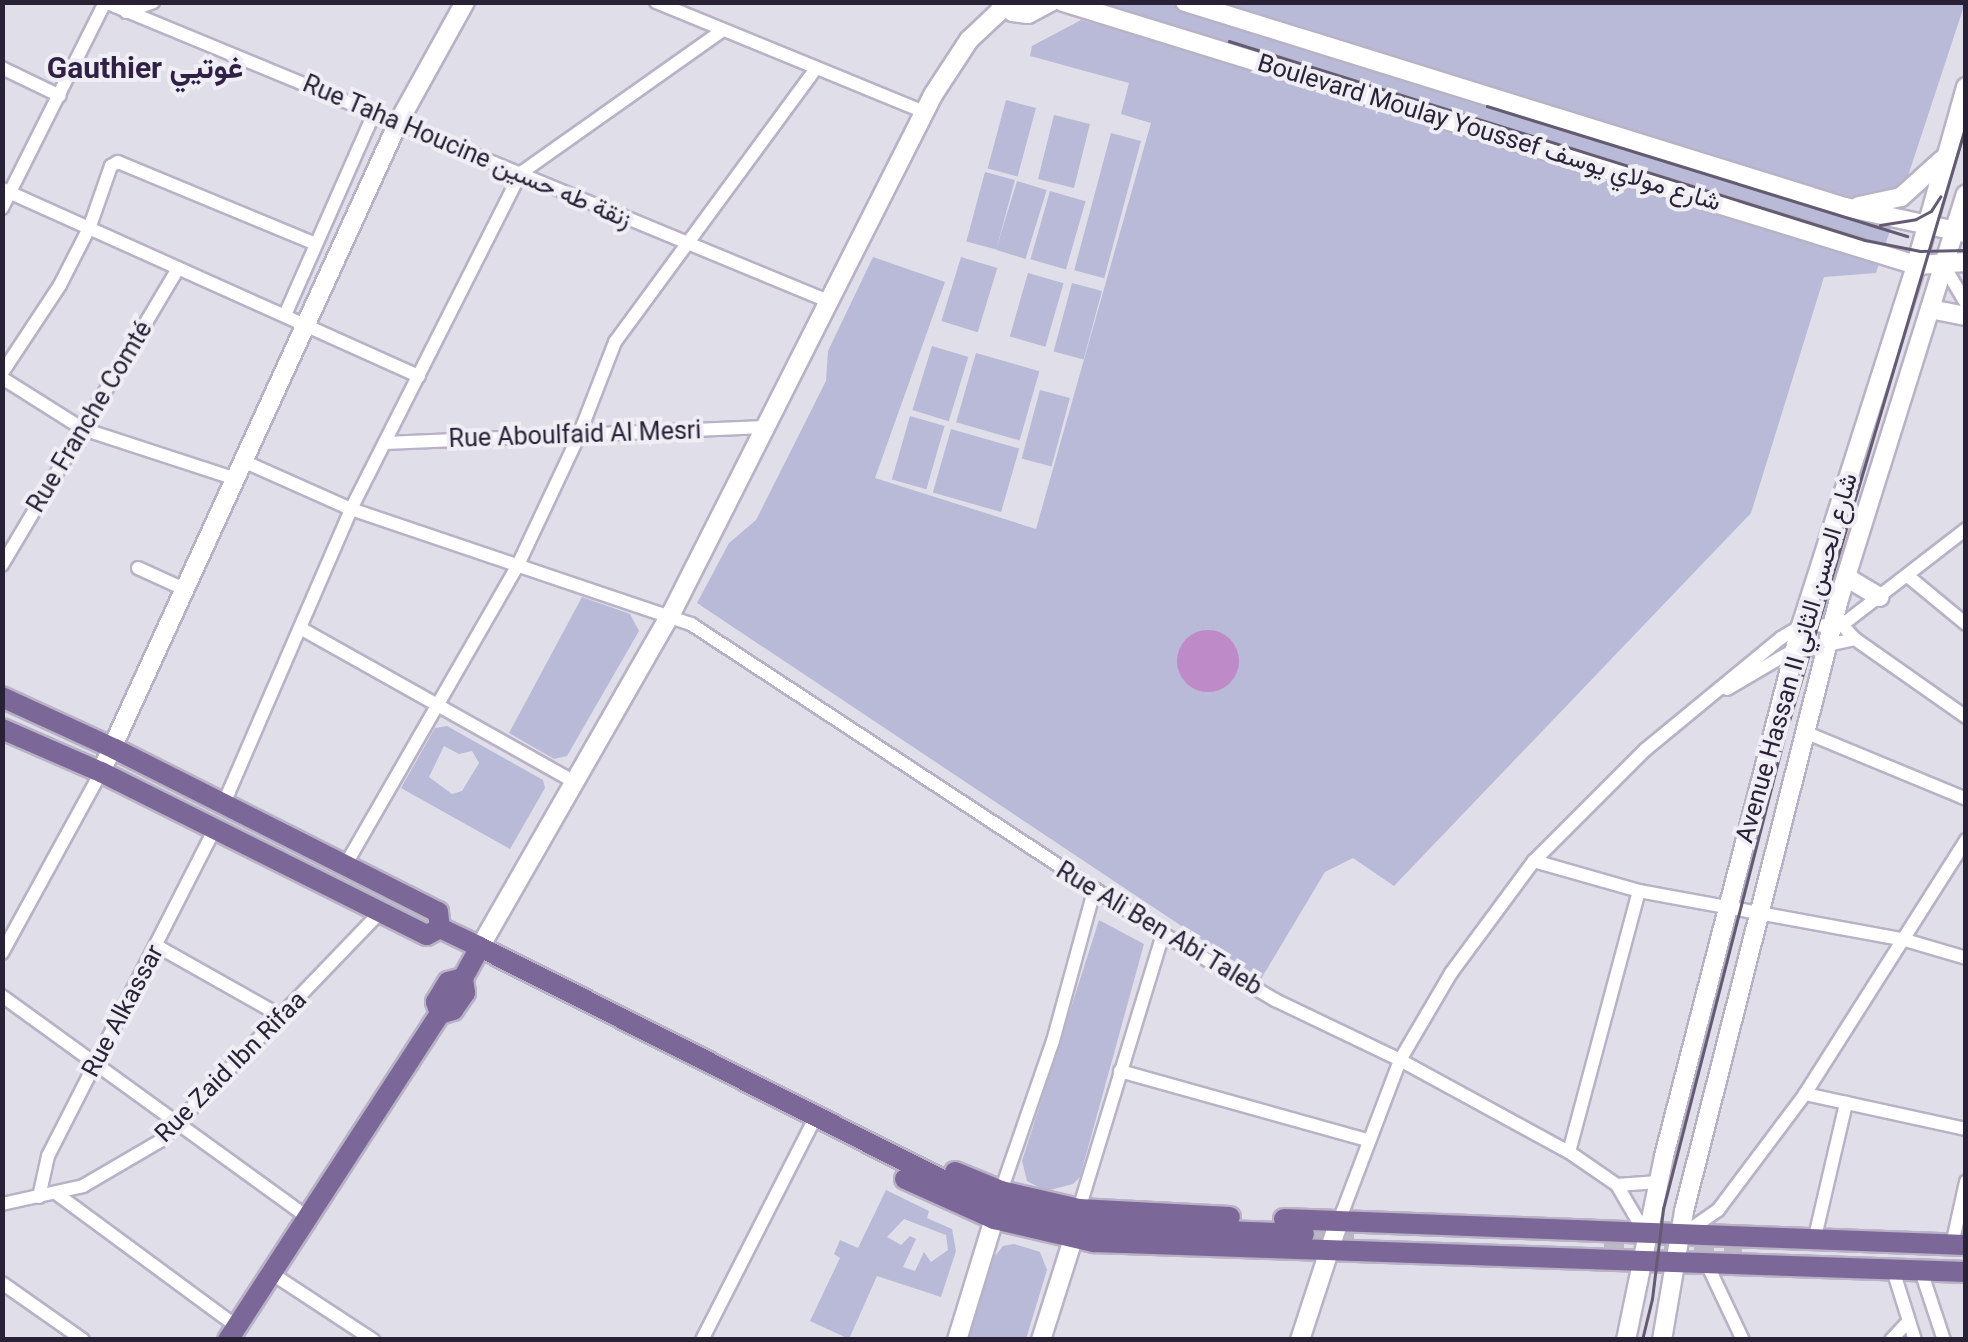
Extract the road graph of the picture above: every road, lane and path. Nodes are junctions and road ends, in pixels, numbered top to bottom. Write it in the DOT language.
graph roads {
  1 [pos="105,2"];
  2 [pos="153,2"];
  3 [pos="465,2"];
  4 [pos="656,2"];
  5 [pos="1050,2"];
  6 [pos="1062,2"];
  7 [pos="1185,2"];
  8 [pos="1002,5"];
  9 [pos="126,12"];
  10 [pos="724,30"];
  11 [pos="2,68"];
  12 [pos="816,68"];
  13 [pos="1966,88"];
  14 [pos="60,96"];
  15 [pos="374,112"];
  16 [pos="924,112"];
  17 [pos="398,123"];
  18 [pos="1950,142"];
  19 [pos="522,174"];
  20 [pos="8,191"];
  21 [pos="1966,194"];
  22 [pos="1845,206"];
  23 [pos="2,208"];
  24 [pos="90,226"];
  25 [pos="1927,226"];
  26 [pos="1960,233"];
  27 [pos="316,244"];
  28 [pos="690,244"];
  29 [pos="1966,262"];
  30 [pos="1916,264"];
  31 [pos="1944,266"];
  32 [pos="178,268"];
  33 [pos="828,301"];
  34 [pos="1966,303"];
  35 [pos="1930,308"];
  36 [pos="285,315"];
  37 [pos="1966,316"];
  38 [pos="304,324"];
  39 [pos="2,376"];
  40 [pos="419,376"];
  41 [pos="764,427"];
  42 [pos="83,429"];
  43 [pos="579,434"];
  44 [pos="385,442"];
  45 [pos="240,470"];
  46 [pos="352,509"];
  47 [pos="1966,529"];
  48 [pos="2,566"];
  49 [pos="517,566"];
  50 [pos="138,568"];
  51 [pos="1846,576"];
  52 [pos="1910,577"];
  53 [pos="186,590"];
  54 [pos="1879,597"];
  55 [pos="670,614"];
  56 [pos="1966,624"];
  57 [pos="1837,625"];
  58 [pos="1801,626"];
  59 [pos="300,628"];
  60 [pos="1855,640"];
  61 [pos="1827,645"];
  62 [pos="1795,652"];
  63 [pos="1720,692"];
  64 [pos="2,698"];
  65 [pos="435,704"];
  66 [pos="12,710"];
  67 [pos="1966,717"];
  68 [pos="2,729"];
  69 [pos="1807,733"];
  70 [pos="115,748"];
  71 [pos="101,772"];
  72 [pos="574,782"];
  73 [pos="1966,799"];
  74 [pos="224,803"];
  75 [pos="215,828"];
  76 [pos="1966,840"];
  77 [pos="1534,861"];
  78 [pos="346,864"];
  79 [pos="1094,891"];
  80 [pos="1639,891"];
  81 [pos="1726,910"];
  82 [pos="380,912"];
  83 [pos="1756,915"];
  84 [pos="440,928"];
  85 [pos="1163,934"];
  86 [pos="1906,940"];
  87 [pos="157,946"];
  88 [pos="480,947"];
  89 [pos="2,952"];
  90 [pos="1966,958"];
  91 [pos="2,996"];
  92 [pos="283,1017"];
  93 [pos="1400,1060"];
  94 [pos="95,1063"];
  95 [pos="1120,1071"];
  96 [pos="1804,1094"];
  97 [pos="1846,1103"];
  98 [pos="815,1118"];
  99 [pos="179,1124"];
  100 [pos="1966,1128"];
  101 [pos="1367,1140"];
  102 [pos="1569,1152"];
  103 [pos="885,1154"];
  104 [pos="1658,1182"];
  105 [pos="1966,1182"];
  106 [pos="1617,1184"];
  107 [pos="1001,1191"];
  108 [pos="57,1194"];
  109 [pos="39,1197"];
  110 [pos="2,1204"];
  111 [pos="1079,1209"];
  112 [pos="305,1215"];
  113 [pos="994,1219"];
  114 [pos="1338,1222"];
  115 [pos="1304,1234"];
  116 [pos="1646,1234"];
  117 [pos="1361,1236"];
  118 [pos="1681,1236"];
  119 [pos="1073,1239"];
  120 [pos="1814,1241"];
  121 [pos="1604,1244"];
  122 [pos="1329,1249"];
  123 [pos="1961,1250"];
  124 [pos="1742,1252"];
  125 [pos="1641,1262"];
  126 [pos="1678,1263"];
  127 [pos="1707,1264"];
  128 [pos="1893,1270"];
  129 [pos="268,1271"];
  130 [pos="1921,1271"];
  131 [pos="1966,1272"];
  132 [pos="2,1283"];
  133 [pos="1910,1321"];
  134 [pos="232,1333"];
  135 [pos="83,1340"];
  136 [pos="373,1340"];
  137 [pos="702,1340"];
  138 [pos="957,1340"];
  139 [pos="1042,1340"];
  140 [pos="1300,1340"];
  141 [pos="1626,1340"];
  142 [pos="1662,1340"];
  143 [pos="1743,1340"];
  144 [pos="1891,1340"];
  145 [pos="1915,1340"];
  146 [pos="1944,1340"];
  1 -- 9 [label="street, Rue Taha Houcine زنقة طه حسين"];
  1 -- 14 [label="street"];
  2 -- 9 [label="street"];
  3 -- 17 [label="main road"];
  4 -- 10 [label="street"];
  5 -- 8 [label="main road"];
  6 -- 30 [label="main road, Boulevard Moulay Youssef شارع مولاي يوسف"];
  7 -- 22 [label="main road, Boulevard Moulay Youssef شارع مولاي يوسف"];
  8 -- 16 [label="main road"];
  9 -- 15 [label="street, Rue Taha Houcine زنقة طه حسين"];
  10 -- 12 [label="street"];
  10 -- 19 [label="street"];
  11 -- 14 [label="street"];
  12 -- 16 [label="street"];
  12 -- 28 [label="street"];
  13 -- 18 [label="main road, Avenue Hassan II شارع الحسن الثاني"];
  14 -- 20 [label="street"];
  15 -- 17 [label="street, Rue Taha Houcine زنقة طه حسين"];
  15 -- 27 [label="street"];
  16 -- 33 [label="main road"];
  17 -- 19 [label="street, Rue Taha Houcine زنقة طه حسين"];
  17 -- 38 [label="main road"];
  18 -- 22 [label="main road"];
  18 -- 25 [label="main road, Avenue Hassan II شارع الحسن الثاني"];
  19 -- 28 [label="street, Rue Taha Houcine زنقة طه حسين"];
  19 -- 40 [label="street"];
  20 -- 23 [label="street"];
  20 -- 24 [label="street"];
  21 -- 26 [label="main road, Avenue Hassan II شارع الحسن الثاني"];
  22 -- 25 [label="main road, Boulevard Moulay Youssef شارع مولاي يوسف"];
  24 -- 27 [label="street"];
  24 -- 32 [label="street"];
  24 -- 39 [label="street"];
  25 -- 26 [label="main road, Boulevard Moulay Youssef شارع مولاي يوسف"];
  25 -- 30 [label="main road, Avenue Hassan II شارع الحسن الثاني"];
  26 -- 31 [label="main road, Avenue Hassan II شارع الحسن الثاني"];
  27 -- 36 [label="street"];
  28 -- 33 [label="street, Rue Taha Houcine زنقة طه حسين"];
  28 -- 43 [label="street"];
  29 -- 31 [label="main road, Boulevard Moulay Youssef شارع مولاي يوسف"];
  30 -- 31 [label="main road, Boulevard Moulay Youssef شارع مولاي يوسف"];
  30 -- 58 [label="main road, Avenue Hassan II شارع الحسن الثاني"];
  31 -- 34 [label="street"];
  31 -- 35 [label="main road, Avenue Hassan II شارع الحسن الثاني"];
  32 -- 36 [label="street"];
  32 -- 42 [label="street, Rue Franche Comté"];
  33 -- 41 [label="main road"];
  35 -- 37 [label="main road"];
  35 -- 51 [label="main road, Avenue Hassan II شارع الحسن الثاني"];
  36 -- 38 [label="street"];
  38 -- 40 [label="street"];
  38 -- 45 [label="main road"];
  39 -- 42 [label="street, Rue Ali Ben Abi Taleb"];
  40 -- 44 [label="street"];
  41 -- 43 [label="street, Rue Aboulfaid Al Mesri"];
  41 -- 55 [label="main road"];
  42 -- 45 [label="street, Rue Ali Ben Abi Taleb"];
  42 -- 48 [label="street, Rue Franche Comté"];
  43 -- 44 [label="street, Rue Aboulfaid Al Mesri"];
  43 -- 49 [label="street"];
  44 -- 46 [label="street"];
  45 -- 46 [label="street, Rue Ali Ben Abi Taleb"];
  45 -- 53 [label="main road"];
  46 -- 49 [label="street, Rue Ali Ben Abi Taleb"];
  46 -- 59 [label="street"];
  47 -- 52 [label="street"];
  49 -- 55 [label="street, Rue Ali Ben Abi Taleb"];
  49 -- 65 [label="street"];
  50 -- 53 [label="street"];
  51 -- 54 [label="main road"];
  51 -- 57 [label="main road, Avenue Hassan II شارع الحسن الثاني"];
  52 -- 54 [label="street"];
  52 -- 56 [label="street"];
  53 -- 70 [label="main road"];
  54 -- 57 [label="street"];
  55 -- 72 [label="main road"];
  55 -- 79 [label="street, Rue Ali Ben Abi Taleb"];
  57 -- 58 [label="street"];
  57 -- 60 [label="street"];
  57 -- 61 [label="main road, Avenue Hassan II شارع الحسن الثاني"];
  58 -- 62 [label="main road, Avenue Hassan II شارع الحسن الثاني"];
  58 -- 63 [label="street"];
  59 -- 65 [label="street"];
  59 -- 74 [label="street"];
  60 -- 61 [label="street"];
  60 -- 67 [label="street"];
  61 -- 62 [label="street"];
  61 -- 69 [label="main road, Avenue Hassan II شارع الحسن الثاني"];
  62 -- 63 [label="street"];
  62 -- 81 [label="main road, Avenue Hassan II شارع الحسن الثاني"];
  63 -- 77 [label="street"];
  64 -- 66 [label="main road"];
  65 -- 72 [label="street"];
  65 -- 78 [label="street"];
  66 -- 70 [label="main road"];
  68 -- 71 [label="main road"];
  69 -- 73 [label="street"];
  69 -- 83 [label="main road, Avenue Hassan II شارع الحسن الثاني"];
  70 -- 71 [label="main road"];
  70 -- 74 [label="main road"];
  71 -- 75 [label="main road"];
  71 -- 89 [label="street"];
  72 -- 88 [label="main road"];
  74 -- 78 [label="main road"];
  75 -- 82 [label="main road"];
  75 -- 87 [label="street, Rue Alkassar"];
  76 -- 86 [label="street"];
  77 -- 80 [label="street"];
  77 -- 93 [label="street"];
  78 -- 84 [label="main road"];
  79 -- 85 [label="street, Rue Ali Ben Abi Taleb"];
  79 -- 107 [label="street"];
  80 -- 81 [label="street"];
  80 -- 102 [label="street"];
  81 -- 83 [label="street"];
  81 -- 104 [label="main road, Avenue Hassan II شارع الحسن الثاني"];
  82 -- 84 [label="main road"];
  82 -- 92 [label="street, Rue Zaid Ibn Rifaa"];
  83 -- 86 [label="street"];
  83 -- 118 [label="main road, Avenue Hassan II شارع الحسن الثاني"];
  84 -- 88 [label="main road"];
  85 -- 93 [label="street, Rue Ali Ben Abi Taleb"];
  85 -- 95 [label="street"];
  86 -- 90 [label="street"];
  86 -- 96 [label="street"];
  87 -- 92 [label="street"];
  87 -- 94 [label="street, Rue Alkassar"];
  88 -- 98 [label="main road"];
  88 -- 112 [label="main road"];
  91 -- 94 [label="street"];
  92 -- 99 [label="street, Rue Zaid Ibn Rifaa"];
  93 -- 101 [label="street"];
  93 -- 102 [label="street, Rue Ali Ben Abi Taleb"];
  94 -- 99 [label="street"];
  94 -- 109 [label="street, Rue Alkassar"];
  95 -- 101 [label="street"];
  95 -- 111 [label="street"];
  96 -- 97 [label="street"];
  96 -- 118 [label="street"];
  97 -- 100 [label="street"];
  97 -- 120 [label="street"];
  98 -- 103 [label="main road"];
  98 -- 137 [label="street"];
  99 -- 108 [label="street, Rue Zaid Ibn Rifaa"];
  99 -- 112 [label="street"];
  101 -- 114 [label="street"];
  102 -- 106 [label="street, Rue Ali Ben Abi Taleb"];
  103 -- 107 [label="main road"];
  103 -- 113 [label="main road"];
  103 -- 115 [label="main road"];
  104 -- 106 [label="street"];
  104 -- 116 [label="main road, Avenue Hassan II شارع الحسن الثاني"];
  105 -- 123 [label="street"];
  106 -- 116 [label="street, Rue Ali Ben Abi Taleb"];
  107 -- 111 [label="main road"];
  108 -- 109 [label="street, Rue Zaid Ibn Rifaa"];
  108 -- 134 [label="street"];
  109 -- 110 [label="street, Rue Zaid Ibn Rifaa"];
  111 -- 114 [label="main road"];
  112 -- 129 [label="main road"];
  113 -- 119 [label="main road"];
  113 -- 138 [label="main road"];
  114 -- 116 [label="main road"];
  114 -- 122 [label="main road"];
  116 -- 118 [label="main road"];
  116 -- 125 [label="main road, Avenue Hassan II شارع الحسن الثاني"];
  117 -- 121 [label="main road"];
  118 -- 120 [label="main road"];
  118 -- 126 [label="main road, Avenue Hassan II شارع الحسن الثاني"];
  119 -- 122 [label="main road"];
  119 -- 139 [label="main road"];
  120 -- 123 [label="main road"];
  122 -- 125 [label="main road"];
  122 -- 140 [label="main road"];
  123 -- 124 [label="main road"];
  125 -- 126 [label="main road"];
  125 -- 141 [label="main road, Avenue Hassan II شارع الحسن الثاني"];
  126 -- 127 [label="main road"];
  126 -- 142 [label="main road, Avenue Hassan II شارع الحسن الثاني"];
  127 -- 128 [label="main road"];
  127 -- 143 [label="street"];
  128 -- 130 [label="main road"];
  128 -- 133 [label="street"];
  129 -- 134 [label="main road"];
  129 -- 136 [label="street"];
  130 -- 131 [label="main road"];
  130 -- 146 [label="street"];
  132 -- 135 [label="street"];
  133 -- 144 [label="street"];
  133 -- 145 [label="street"];
}
